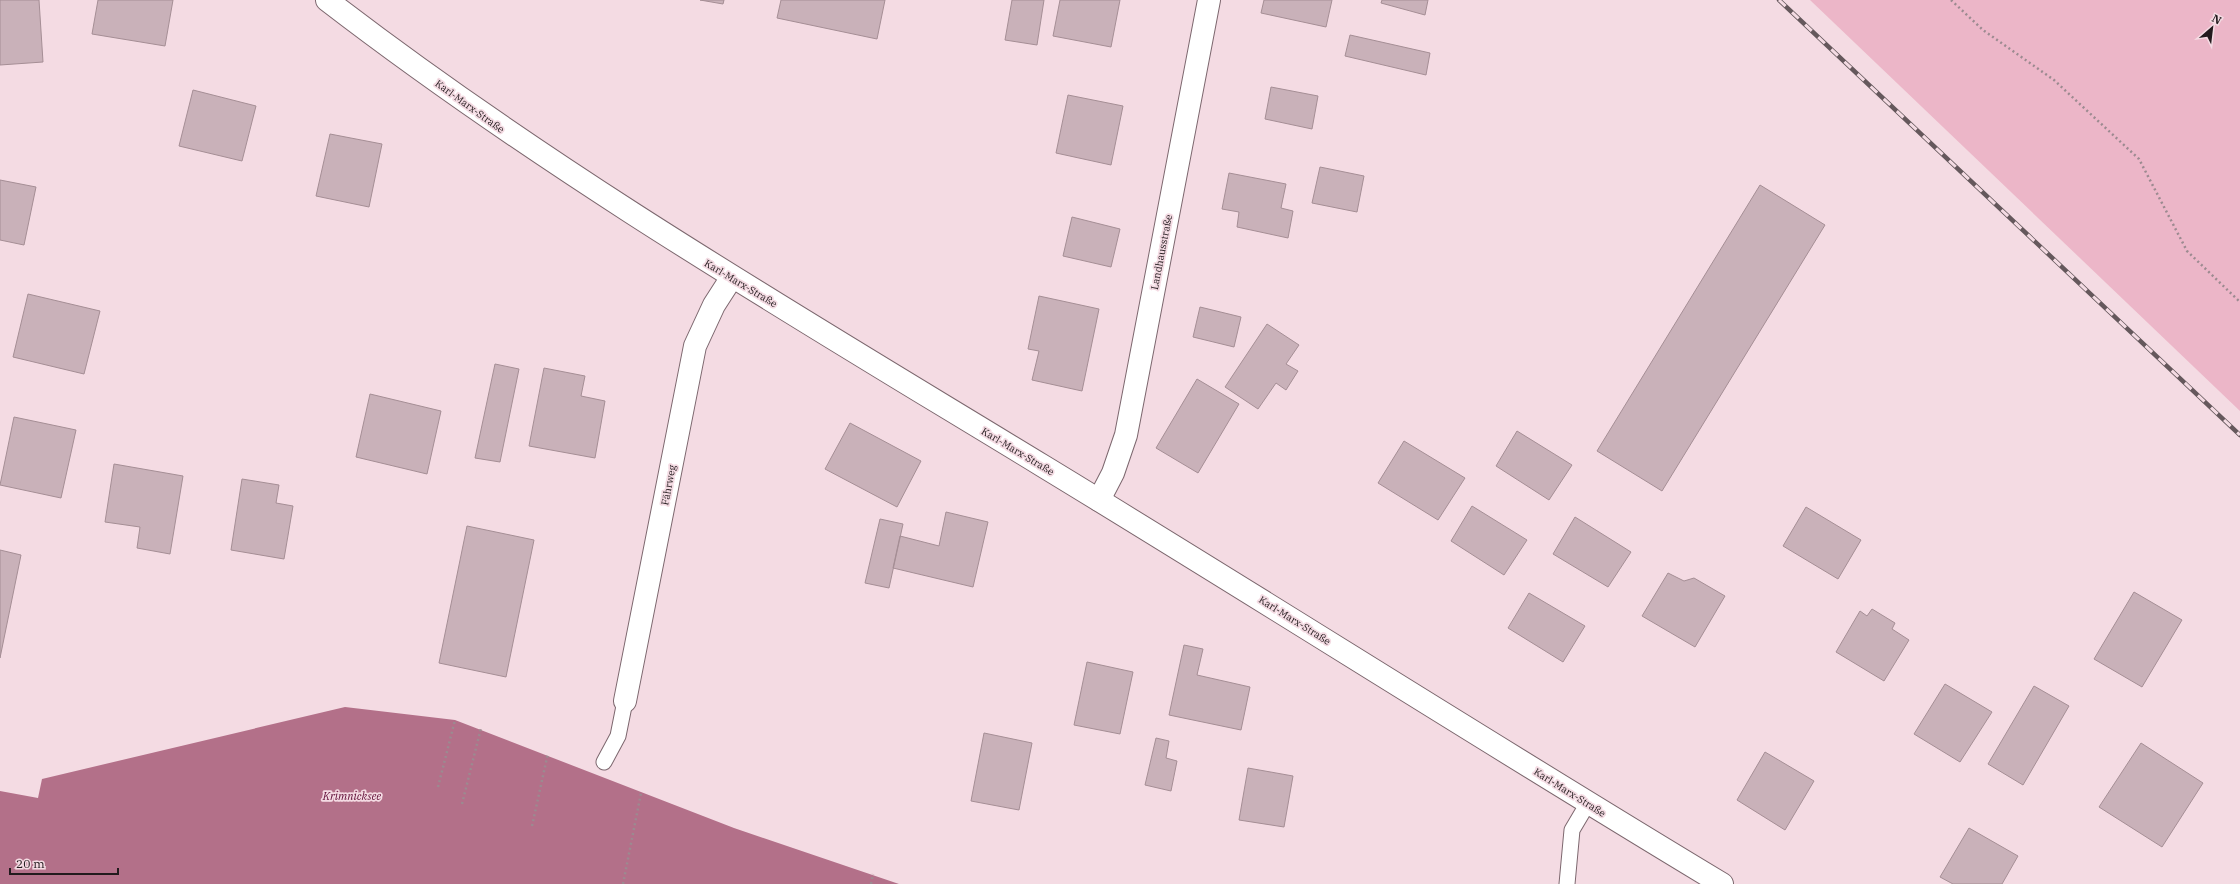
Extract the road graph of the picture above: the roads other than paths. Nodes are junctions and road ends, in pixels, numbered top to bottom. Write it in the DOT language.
graph roads {
  1 [pos="327,0"];
  2 [pos="1209,0"];
  3 [pos="732,277"];
  4 [pos="1099,500"];
  5 [pos="625,700"];
  6 [pos="604,762"];
  7 [pos="1588,803"];
  8 [pos="1567,884"];
  9 [pos="1722,884"];
  1 -- 3 [label="street, Karl-Marx-Straße"];
  2 -- 4 [label="street, Landhausstraße"];
  3 -- 4 [label="street, Karl-Marx-Straße"];
  3 -- 5 [label="street, Fährweg"];
  4 -- 7 [label="street, Karl-Marx-Straße"];
  5 -- 6 [label="lane"];
  7 -- 8 [label="lane"];
  7 -- 9 [label="street, Karl-Marx-Straße"];
}
